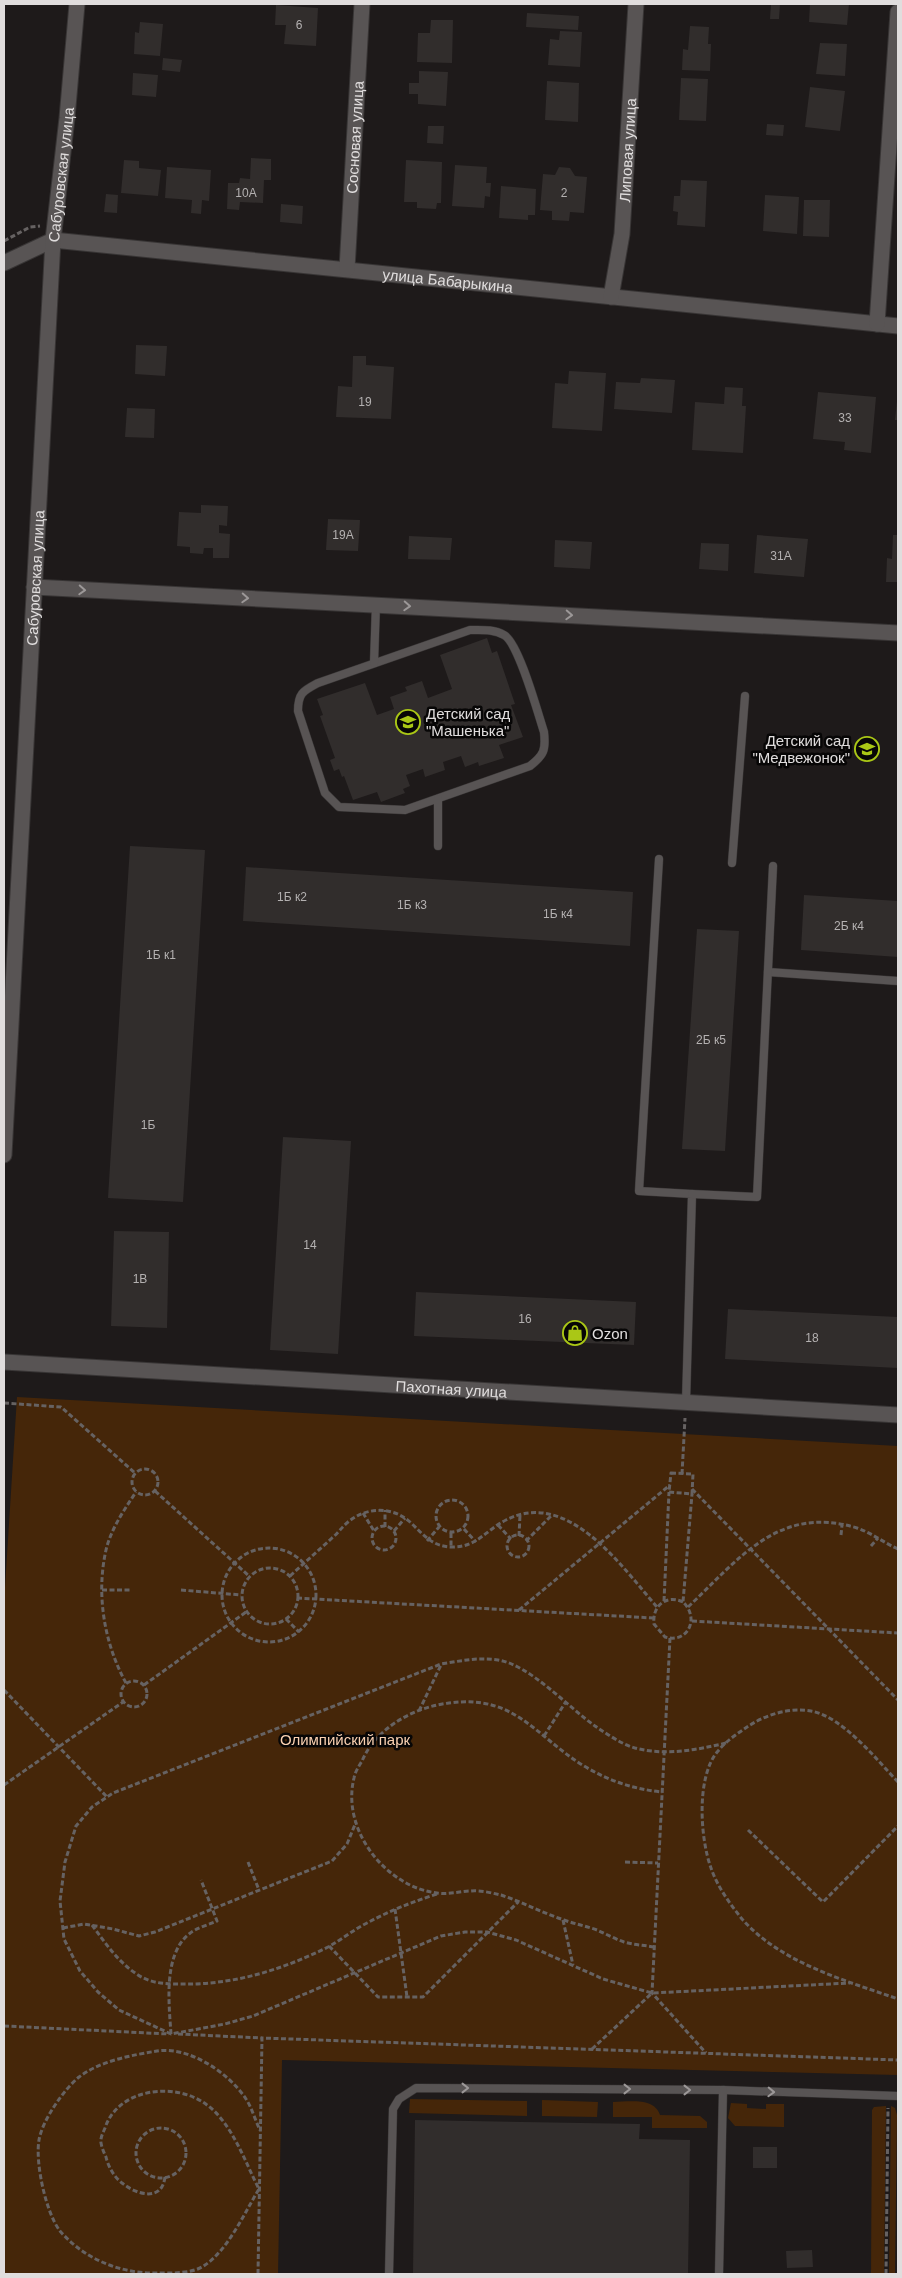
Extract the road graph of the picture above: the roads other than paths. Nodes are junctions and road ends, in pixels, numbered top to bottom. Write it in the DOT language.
graph roads {
  1 [pos="77,4"];
  2 [pos="362,4"];
  3 [pos="636,4"];
  4 [pos="898,12"];
  5 [pos="54,232"];
  6 [pos="4,263"];
  7 [pos="347,269"];
  8 [pos="611,297"];
  9 [pos="878,324"];
  10 [pos="898,326"];
  11 [pos="34,587"];
  12 [pos="376,604"];
  13 [pos="898,632"];
  14 [pos="374,664"];
  15 [pos="745,696"];
  16 [pos="438,799"];
  17 [pos="438,846"];
  18 [pos="659,859"];
  19 [pos="732,863"];
  20 [pos="773,866"];
  21 [pos="768,972"];
  22 [pos="898,980"];
  23 [pos="4,1155"];
  24 [pos="692,1194"];
  25 [pos="4,1362"];
  26 [pos="686,1402"];
  27 [pos="898,1415"];
  28 [pos="723,2090"];
  29 [pos="898,2096"];
  30 [pos="389,2274"];
  31 [pos="719,2274"];
  1 -- 5 [label="street, Сабуровская улица"];
  2 -- 7 [label="street, Сосновая улица"];
  3 -- 8 [label="street, Липовая улица"];
  4 -- 9 [label="street"];
  5 -- 6 [label="street"];
  5 -- 7 [label="street, улица Бабарыкина"];
  5 -- 11 [label="street, Сабуровская улица"];
  7 -- 8 [label="street, улица Бабарыкина"];
  8 -- 9 [label="street, улица Бабарыкина"];
  9 -- 10 [label="street, улица Бабарыкина"];
  11 -- 12 [label="street, one-way"];
  11 -- 23 [label="street, Сабуровская улица"];
  12 -- 13 [label="street, one-way"];
  12 -- 14 [label="lane"];
  14 -- 16 [label="lane"];
  14 -- 16 [label="lane"];
  15 -- 19 [label="lane"];
  16 -- 17 [label="lane"];
  18 -- 24 [label="lane"];
  20 -- 21 [label="lane"];
  21 -- 22 [label="lane"];
  21 -- 24 [label="lane"];
  24 -- 26 [label="lane"];
  25 -- 26 [label="street, Пахотная улица"];
  26 -- 27 [label="street, Пахотная улица"];
  28 -- 29 [label="lane, one-way"];
  30 -- 28 [label="lane, one-way"];
  28 -- 31 [label="lane"];
}
